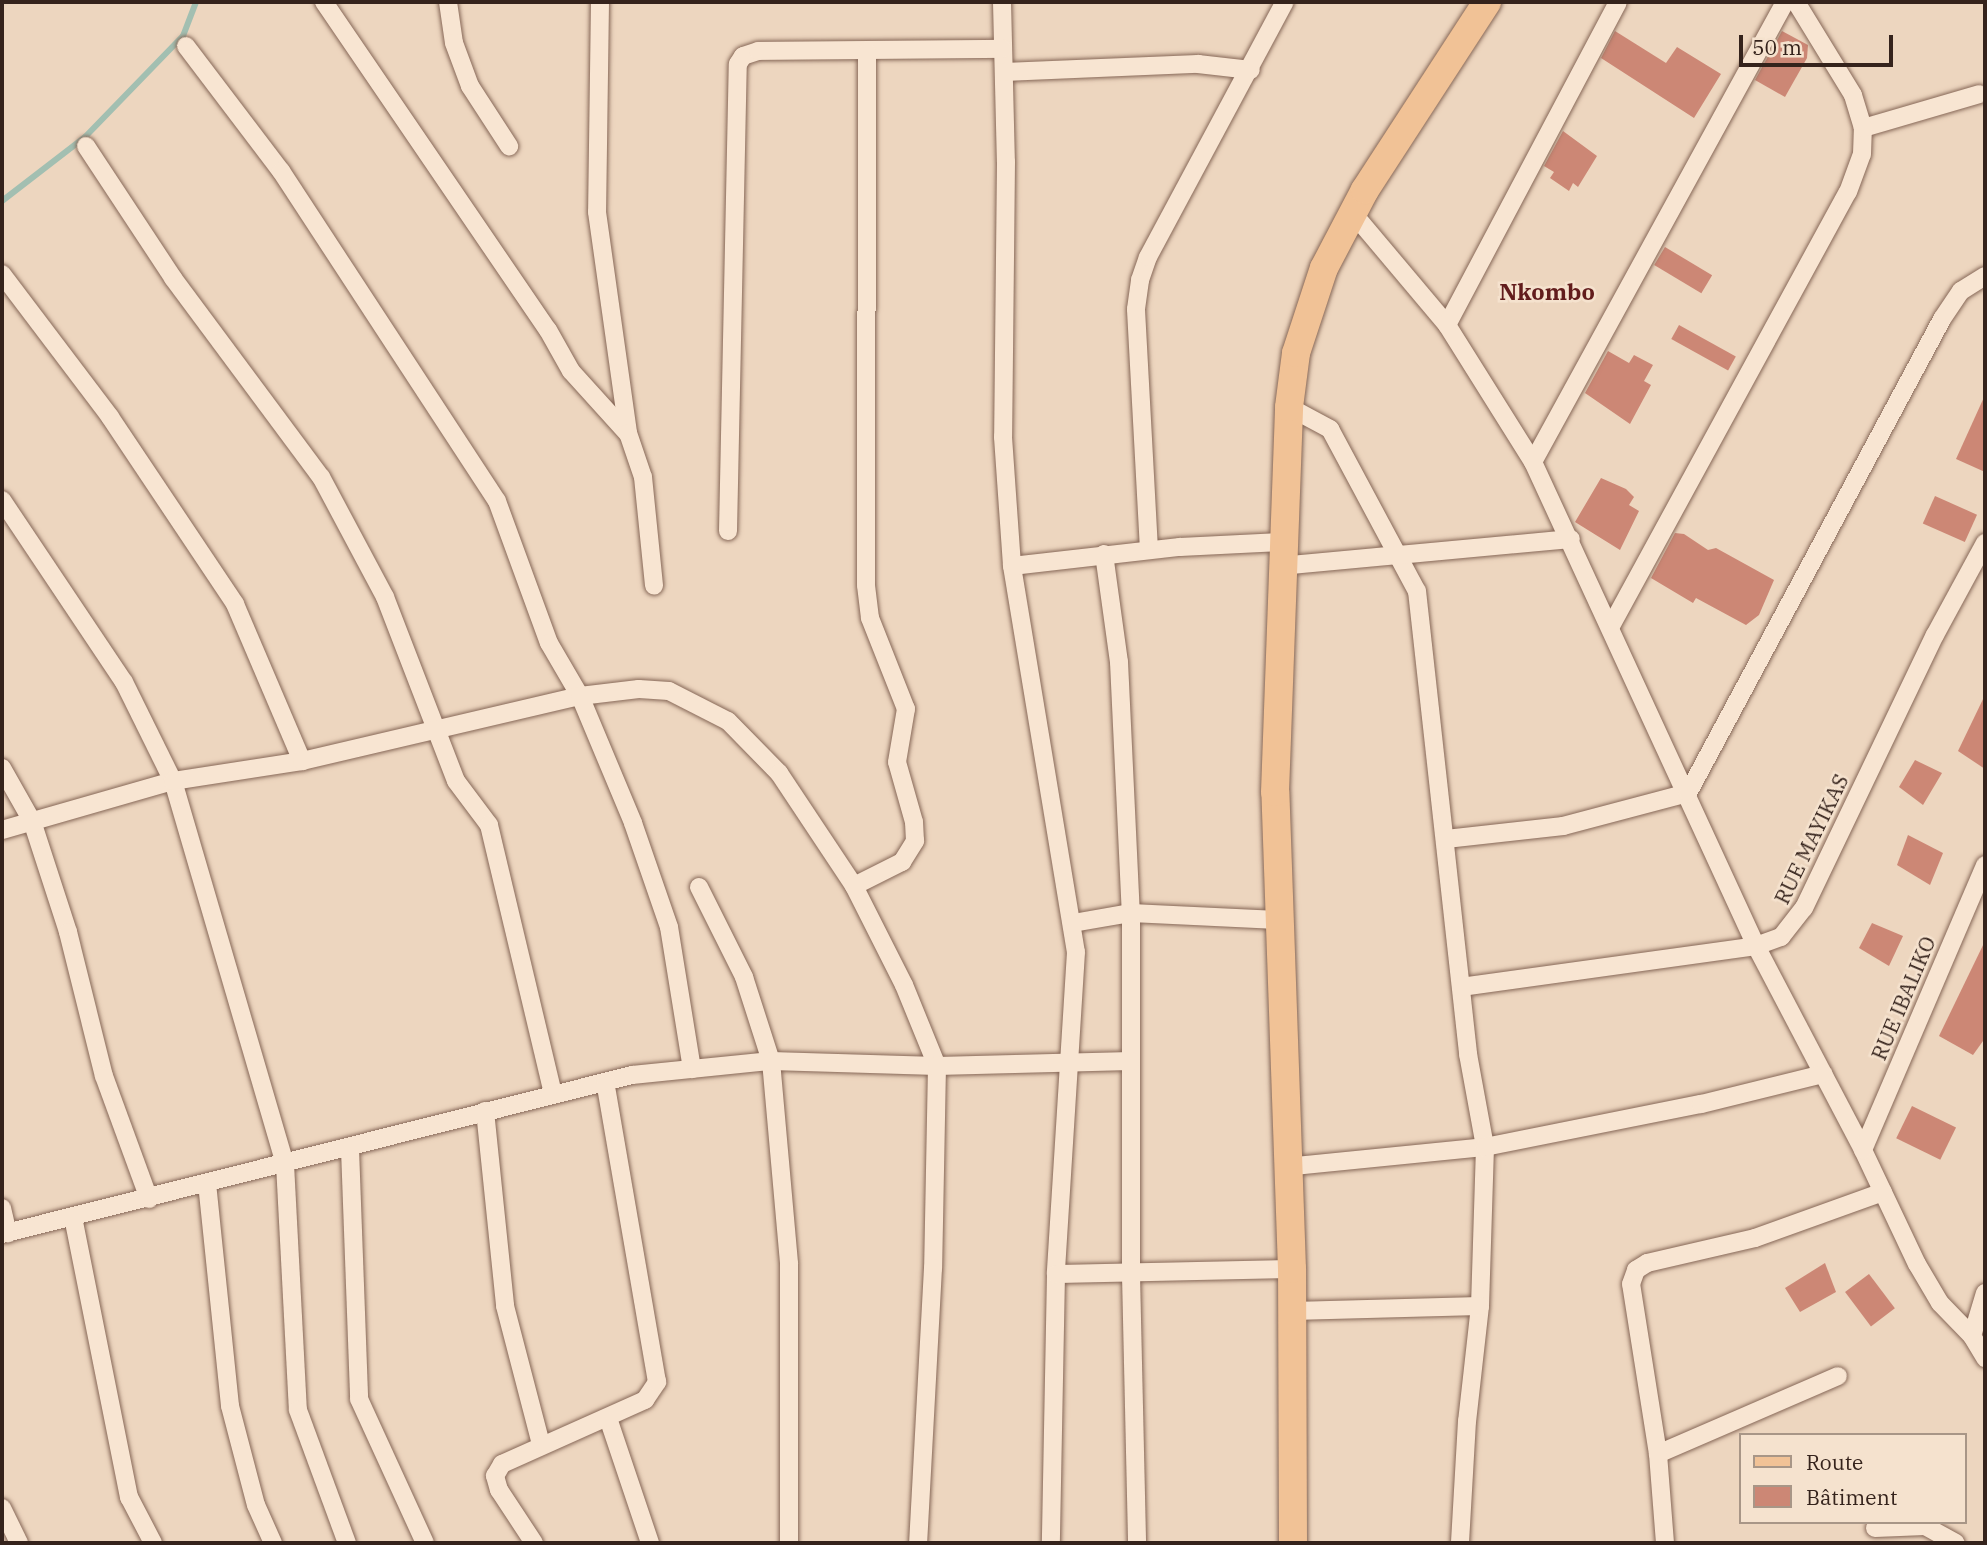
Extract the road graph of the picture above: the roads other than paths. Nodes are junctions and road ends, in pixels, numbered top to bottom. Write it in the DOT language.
graph roads {
  1 [pos="324,2"];
  2 [pos="448,2"];
  3 [pos="600,2"];
  4 [pos="1002,2"];
  5 [pos="1285,2"];
  6 [pos="1487,2"];
  7 [pos="1618,2"];
  8 [pos="1785,2"];
  9 [pos="1796,2"];
  10 [pos="186,46"];
  11 [pos="1003,49"];
  12 [pos="867,52"];
  13 [pos="1251,70"];
  14 [pos="1004,72"];
  15 [pos="1979,94"];
  16 [pos="1863,128"];
  17 [pos="86,146"];
  18 [pos="509,146"];
  19 [pos="1352,212"];
  20 [pos="2,274"];
  21 [pos="1985,276"];
  22 [pos="1447,325"];
  23 [pos="1289,407"];
  24 [pos="628,433"];
  25 [pos="1533,462"];
  26 [pos="2,500"];
  27 [pos="728,531"];
  28 [pos="1571,539"];
  29 [pos="1985,543"];
  30 [pos="1149,550"];
  31 [pos="1104,554"];
  32 [pos="1280,554"];
  33 [pos="1400,554"];
  34 [pos="1012,566"];
  35 [pos="654,585"];
  36 [pos="1611,626"];
  37 [pos="580,696"];
  38 [pos="438,731"];
  39 [pos="302,761"];
  40 [pos="2,768"];
  41 [pos="173,781"];
  42 [pos="1688,793"];
  43 [pos="32,821"];
  44 [pos="2,830"];
  45 [pos="1446,839"];
  46 [pos="1985,865"];
  47 [pos="699,887"];
  48 [pos="854,887"];
  49 [pos="1131,913"];
  50 [pos="1278,920"];
  51 [pos="1073,923"];
  52 [pos="1756,946"];
  53 [pos="1461,987"];
  54 [pos="771,1061"];
  55 [pos="1131,1061"];
  56 [pos="1068,1063"];
  57 [pos="937,1066"];
  58 [pos="692,1069"];
  59 [pos="1823,1074"];
  60 [pos="605,1082"];
  61 [pos="553,1094"];
  62 [pos="485,1111"];
  63 [pos="1485,1147"];
  64 [pos="350,1149"];
  65 [pos="1863,1150"];
  66 [pos="285,1164"];
  67 [pos="1285,1167"];
  68 [pos="207,1183"];
  69 [pos="1883,1192"];
  70 [pos="149,1199"];
  71 [pos="2,1208"];
  72 [pos="73,1217"];
  73 [pos="5,1234"];
  74 [pos="1292,1269"];
  75 [pos="1055,1274"];
  76 [pos="1131,1275"];
  77 [pos="1985,1293"];
  78 [pos="1480,1306"];
  79 [pos="1292,1311"];
  80 [pos="1972,1336"];
  81 [pos="1985,1358"];
  82 [pos="1838,1376"];
  83 [pos="608,1419"];
  84 [pos="541,1444"];
  85 [pos="1658,1454"];
  86 [pos="2,1508"];
  87 [pos="1875,1528"];
  88 [pos="19,1543"];
  89 [pos="153,1543"];
  90 [pos="273,1543"];
  91 [pos="347,1543"];
  92 [pos="425,1543"];
  93 [pos="534,1543"];
  94 [pos="650,1543"];
  95 [pos="789,1543"];
  96 [pos="918,1543"];
  97 [pos="1051,1543"];
  98 [pos="1137,1543"];
  99 [pos="1293,1543"];
  100 [pos="1460,1543"];
  101 [pos="1665,1543"];
  102 [pos="1956,1543"];
  1 -- 24 [label="street"];
  2 -- 18 [label="street"];
  3 -- 24 [label="street"];
  4 -- 11 [label="street"];
  5 -- 13 [label="street"];
  6 -- 19 [label="main road"];
  7 -- 22 [label="street"];
  8 -- 25 [label="street"];
  9 -- 16 [label="street"];
  10 -- 37 [label="street"];
  11 -- 12 [label="street"];
  11 -- 14 [label="street"];
  12 -- 27 [label="street"];
  12 -- 48 [label="street"];
  13 -- 14 [label="street"];
  13 -- 30 [label="street"];
  14 -- 34 [label="street"];
  15 -- 16 [label="street"];
  16 -- 36 [label="street"];
  17 -- 38 [label="street"];
  19 -- 22 [label="street"];
  19 -- 23 [label="main road"];
  20 -- 39 [label="street"];
  21 -- 42 [label="street"];
  22 -- 25 [label="street"];
  23 -- 32 [label="main road"];
  23 -- 33 [label="street"];
  24 -- 35 [label="street"];
  25 -- 28 [label="street"];
  26 -- 41 [label="street"];
  28 -- 33 [label="street"];
  28 -- 36 [label="street"];
  29 -- 52 [label="street, RUE MAYIKAS"];
  30 -- 31 [label="street"];
  30 -- 32 [label="street"];
  31 -- 34 [label="street"];
  31 -- 49 [label="street"];
  32 -- 33 [label="street"];
  32 -- 50 [label="main road"];
  33 -- 45 [label="street"];
  34 -- 51 [label="street"];
  36 -- 42 [label="street"];
  37 -- 38 [label="street"];
  37 -- 48 [label="street"];
  37 -- 58 [label="street"];
  38 -- 39 [label="street"];
  38 -- 61 [label="street"];
  39 -- 41 [label="street"];
  40 -- 43 [label="street"];
  41 -- 43 [label="street"];
  41 -- 66 [label="street"];
  42 -- 45 [label="street"];
  42 -- 52 [label="street"];
  43 -- 44 [label="street"];
  43 -- 70 [label="street"];
  45 -- 53 [label="street"];
  46 -- 65 [label="street, RUE IBALIKO"];
  47 -- 54 [label="street"];
  48 -- 57 [label="street"];
  49 -- 50 [label="street"];
  49 -- 51 [label="street"];
  49 -- 55 [label="street"];
  50 -- 67 [label="main road"];
  51 -- 56 [label="street"];
  52 -- 53 [label="street, RUE MAYIKAS"];
  52 -- 59 [label="street"];
  53 -- 63 [label="street"];
  54 -- 57 [label="street"];
  54 -- 58 [label="street"];
  54 -- 95 [label="street"];
  55 -- 56 [label="street"];
  55 -- 76 [label="street"];
  56 -- 57 [label="street"];
  56 -- 75 [label="street"];
  57 -- 96 [label="street"];
  58 -- 60 [label="street"];
  59 -- 63 [label="street"];
  59 -- 65 [label="street"];
  60 -- 61 [label="street"];
  60 -- 83 [label="street"];
  61 -- 62 [label="street"];
  62 -- 64 [label="street"];
  62 -- 84 [label="street"];
  63 -- 67 [label="street"];
  63 -- 78 [label="street"];
  64 -- 66 [label="street"];
  64 -- 92 [label="street"];
  65 -- 69 [label="street"];
  66 -- 68 [label="street"];
  66 -- 91 [label="street"];
  67 -- 74 [label="main road"];
  68 -- 70 [label="street"];
  68 -- 90 [label="street"];
  69 -- 80 [label="street"];
  69 -- 85 [label="street"];
  70 -- 72 [label="street"];
  71 -- 73 [label="street"];
  72 -- 73 [label="street"];
  72 -- 89 [label="street"];
  74 -- 76 [label="street"];
  74 -- 79 [label="main road"];
  75 -- 76 [label="street"];
  75 -- 97 [label="street"];
  76 -- 98 [label="street"];
  77 -- 80 [label="street"];
  78 -- 79 [label="street"];
  78 -- 100 [label="street"];
  79 -- 99 [label="main road"];
  80 -- 81 [label="street"];
  82 -- 85 [label="street"];
  83 -- 84 [label="street"];
  83 -- 94 [label="street"];
  84 -- 93 [label="street"];
  85 -- 101 [label="street"];
  86 -- 88 [label="street"];
  87 -- 102 [label="street"];
}
